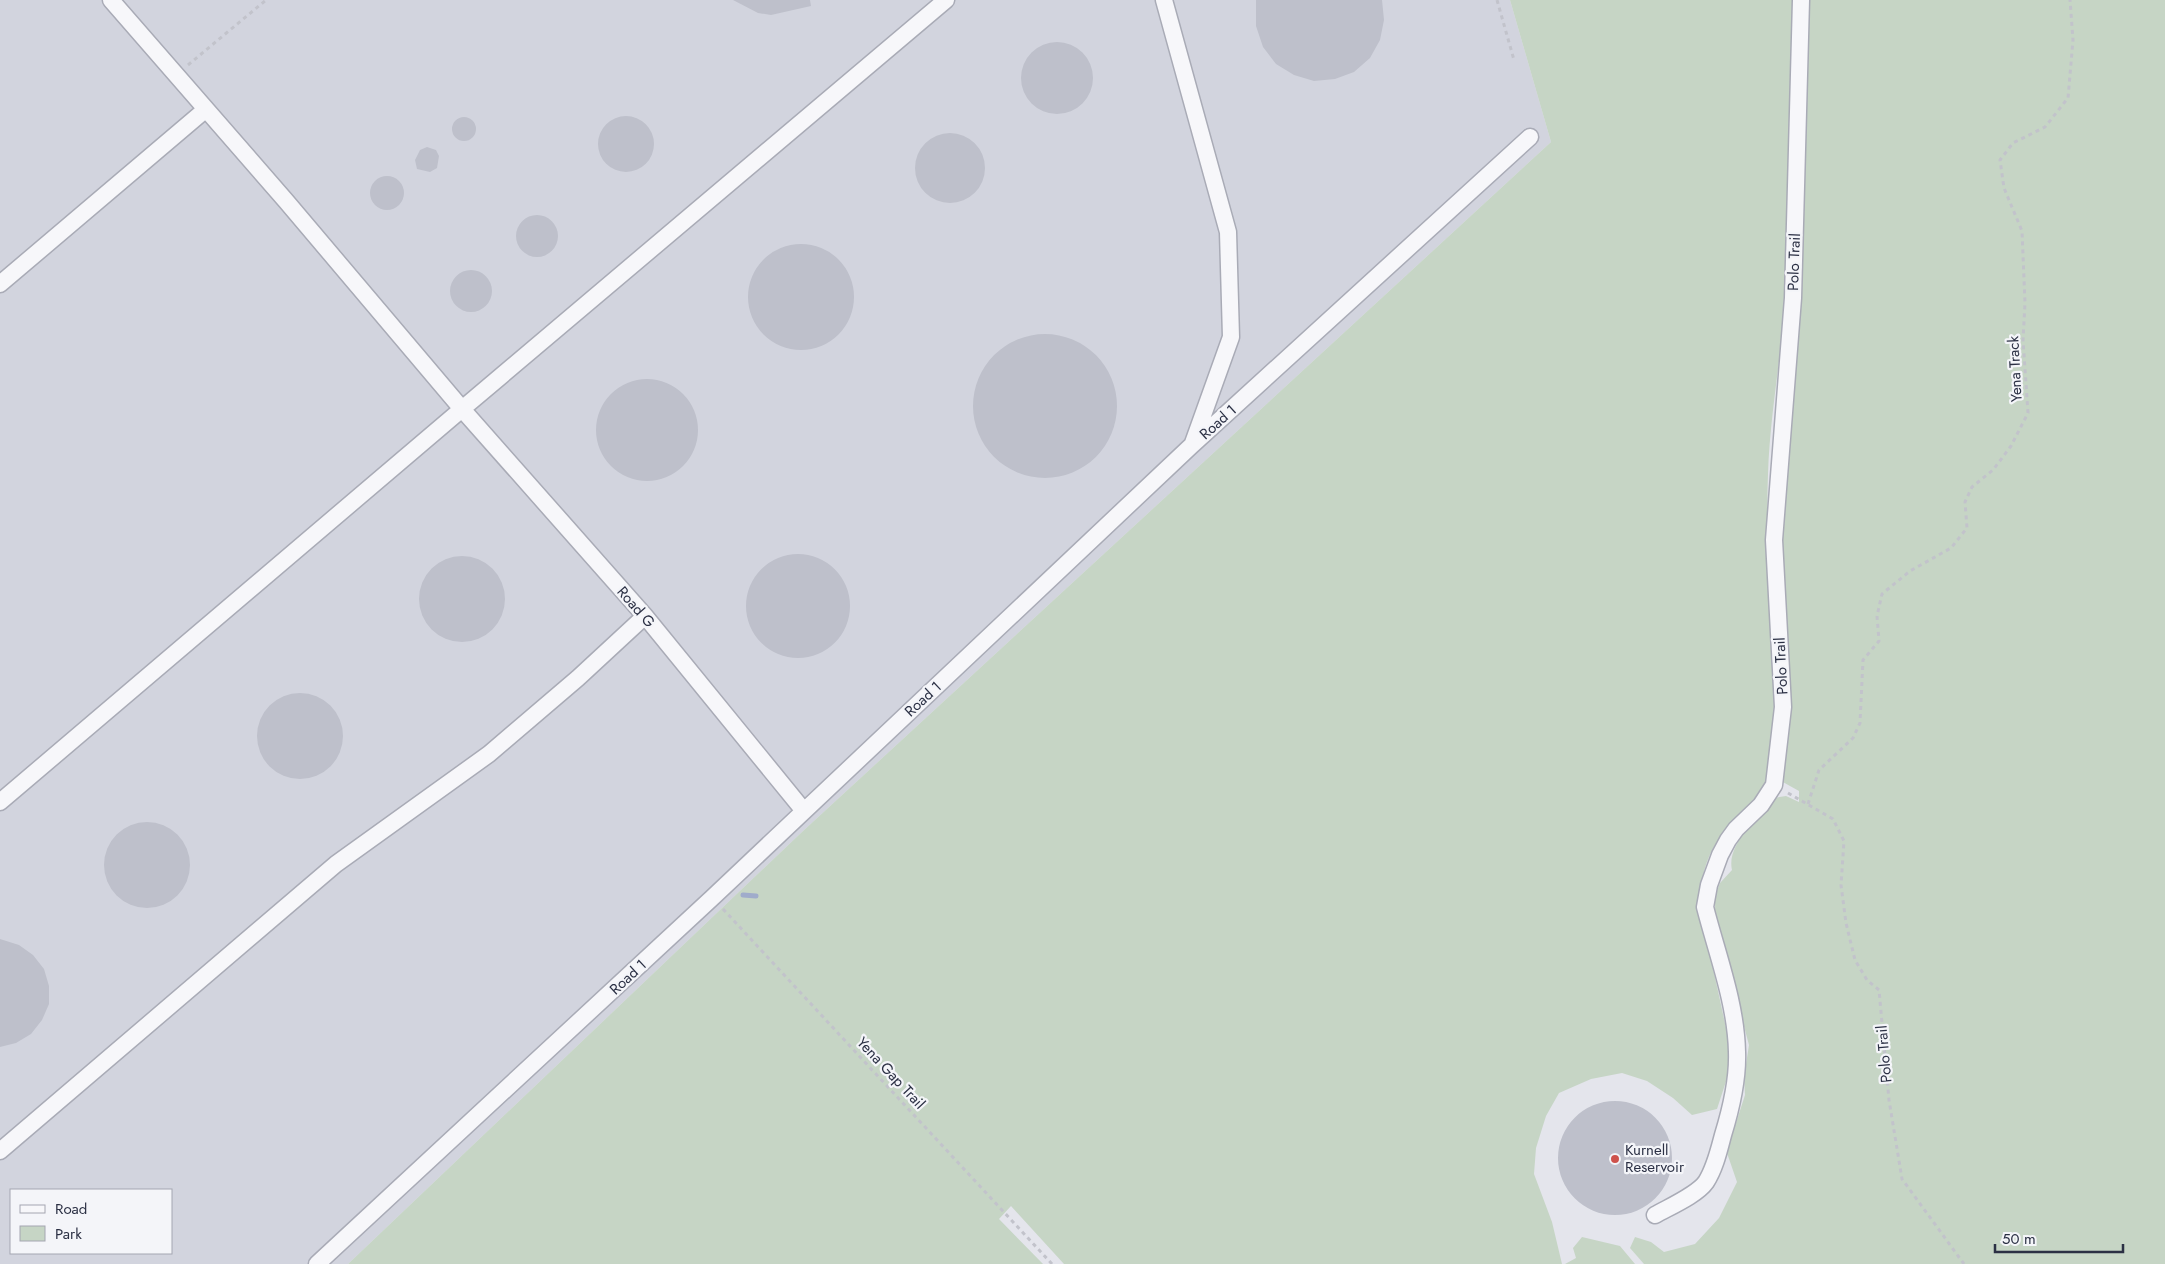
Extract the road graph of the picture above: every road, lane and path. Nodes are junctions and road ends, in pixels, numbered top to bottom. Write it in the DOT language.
graph roads {
  1 [pos="111,0"];
  2 [pos="266,0"];
  3 [pos="1164,0"];
  4 [pos="1497,0"];
  5 [pos="1801,0"];
  6 [pos="2070,0"];
  7 [pos="939,2"];
  8 [pos="1514,60"];
  9 [pos="176,76"];
  10 [pos="205,110"];
  11 [pos="1530,137"];
  12 [pos="0,284"];
  13 [pos="462,409"];
  14 [pos="1192,446"];
  15 [pos="645,616"];
  16 [pos="1774,785"];
  17 [pos="0,802"];
  18 [pos="1808,804"];
  19 [pos="804,811"];
  20 [pos="712,898"];
  21 [pos="0,1152"];
  22 [pos="1655,1215"];
  23 [pos="317,1264"];
  24 [pos="1052,1264"];
  25 [pos="1964,1264"];
  1 -- 9 [label="lane, Road G"];
  2 -- 9 [label="path"];
  3 -- 14 [label="lane"];
  4 -- 8 [label="path"];
  5 -- 16 [label="lane, Polo Trail"];
  6 -- 18 [label="path, Yena Track"];
  7 -- 13 [label="lane"];
  9 -- 10 [label="lane, Road G"];
  10 -- 12 [label="lane"];
  10 -- 13 [label="lane, Road G"];
  11 -- 14 [label="lane, Road 1"];
  13 -- 15 [label="lane, Road G"];
  13 -- 17 [label="lane"];
  14 -- 19 [label="lane, Road 1"];
  15 -- 19 [label="lane, Road G"];
  15 -- 21 [label="lane"];
  16 -- 18 [label="path, Polo Trail"];
  16 -- 22 [label="lane"];
  18 -- 25 [label="path, Polo Trail"];
  19 -- 20 [label="lane, Road 1"];
  20 -- 23 [label="lane, Road 1"];
  20 -- 24 [label="path, Yena Gap Trail"];
}
